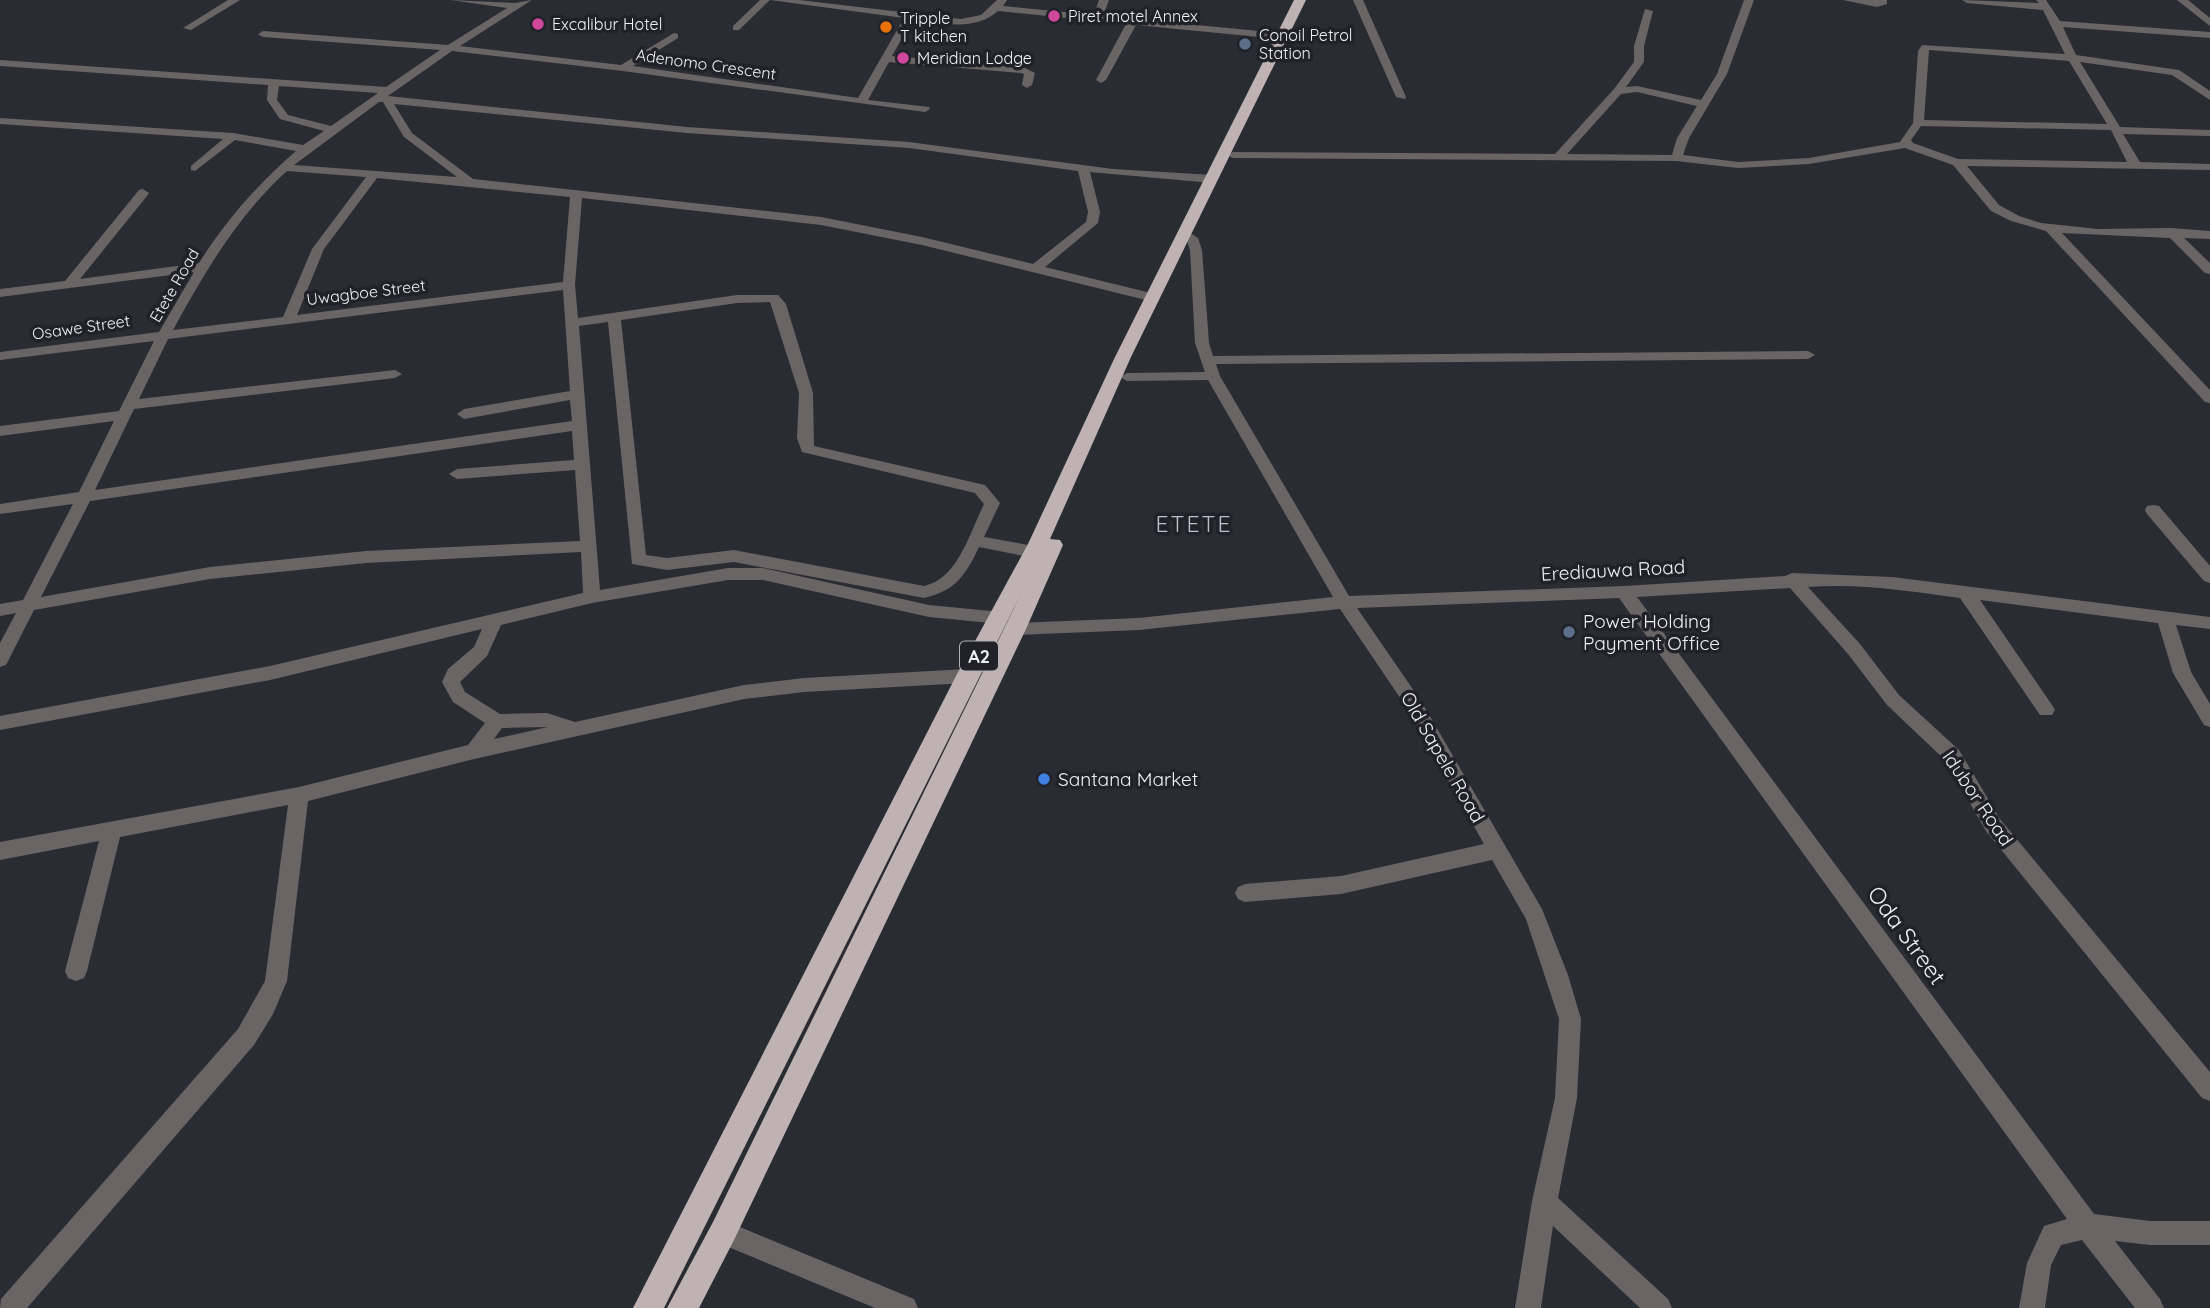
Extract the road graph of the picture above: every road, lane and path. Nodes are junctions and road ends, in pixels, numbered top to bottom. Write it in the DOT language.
graph roads {
  1 [pos="234,0"];
  2 [pos="455,0"];
  3 [pos="765,0"];
  4 [pos="775,0"];
  5 [pos="1104,0"];
  6 [pos="1300,0"];
  7 [pos="1310,0"];
  8 [pos="1358,0"];
  9 [pos="1749,0"];
  10 [pos="1848,0"];
  11 [pos="1882,0"];
  12 [pos="1967,0"];
  13 [pos="2182,0"];
  14 [pos="521,3"];
  15 [pos="1000,4"];
  16 [pos="2043,4"];
  17 [pos="1648,11"];
  18 [pos="909,17"];
  19 [pos="1097,19"];
  20 [pos="1132,22"];
  21 [pos="2210,23"];
  22 [pos="2057,24"];
  23 [pos="188,28"];
  24 [pos="736,28"];
  25 [pos="263,34"];
  26 [pos="2210,35"];
  27 [pos="674,36"];
  28 [pos="1281,36"];
  29 [pos="450,48"];
  30 [pos="2072,58"];
  31 [pos="885,59"];
  32 [pos="0,63"];
  33 [pos="623,68"];
  34 [pos="1101,80"];
  35 [pos="274,81"];
  36 [pos="1027,85"];
  37 [pos="1618,91"];
  38 [pos="386,96"];
  39 [pos="1401,97"];
  40 [pos="2210,97"];
  41 [pos="861,102"];
  42 [pos="1704,104"];
  43 [pos="925,109"];
  44 [pos="0,121"];
  45 [pos="1918,123"];
  46 [pos="2116,129"];
  47 [pos="334,130"];
  48 [pos="2210,133"];
  49 [pos="233,136"];
  50 [pos="1906,144"];
  51 [pos="305,149"];
  52 [pos="1233,155"];
  53 [pos="1558,157"];
  54 [pos="1676,158"];
  55 [pos="1957,162"];
  56 [pos="2136,165"];
  57 [pos="281,167"];
  58 [pos="2210,167"];
  59 [pos="195,168"];
  60 [pos="1083,168"];
  61 [pos="374,174"];
  62 [pos="1212,179"];
  63 [pos="470,182"];
  64 [pos="143,193"];
  65 [pos="576,195"];
  66 [pos="2052,230"];
  67 [pos="2171,232"];
  68 [pos="2210,235"];
  69 [pos="1192,239"];
  70 [pos="201,267"];
  71 [pos="1035,269"];
  72 [pos="2210,270"];
  73 [pos="69,284"];
  74 [pos="569,285"];
  75 [pos="0,293"];
  76 [pos="1154,298"];
  77 [pos="614,316"];
  78 [pos="289,318"];
  79 [pos="572,323"];
  80 [pos="167,333"];
  81 [pos="1808,355"];
  82 [pos="0,356"];
  83 [pos="1210,368"];
  84 [pos="395,374"];
  85 [pos="1127,377"];
  86 [pos="577,394"];
  87 [pos="2210,398"];
  88 [pos="128,410"];
  89 [pos="464,414"];
  90 [pos="579,425"];
  91 [pos="0,431"];
  92 [pos="582,464"];
  93 [pos="457,474"];
  94 [pos="85,497"];
  95 [pos="0,509"];
  96 [pos="2153,509"];
  97 [pos="974,541"];
  98 [pos="588,546"];
  99 [pos="1034,552"];
  100 [pos="2210,578"];
  101 [pos="1792,579"];
  102 [pos="1624,592"];
  103 [pos="1965,592"];
  104 [pos="592,597"];
  105 [pos="1344,602"];
  106 [pos="28,606"];
  107 [pos="0,610"];
  108 [pos="2165,618"];
  109 [pos="495,620"];
  110 [pos="1008,623"];
  111 [pos="2210,623"];
  112 [pos="0,660"];
  113 [pos="967,676"];
  114 [pos="2046,710"];
  115 [pos="2210,720"];
  116 [pos="497,721"];
  117 [pos="0,723"];
  118 [pos="578,730"];
  119 [pos="474,751"];
  120 [pos="299,795"];
  121 [pos="111,832"];
  122 [pos="1497,850"];
  123 [pos="0,851"];
  124 [pos="1245,893"];
  125 [pos="76,971"];
  126 [pos="2210,1090"];
  127 [pos="728,1149"];
  128 [pos="758,1160"];
  129 [pos="1544,1201"];
  130 [pos="2087,1226"];
  131 [pos="723,1232"];
  132 [pos="2210,1233"];
  133 [pos="10,1308"];
  134 [pos="648,1308"];
  135 [pos="682,1308"];
  136 [pos="905,1308"];
  137 [pos="1528,1308"];
  138 [pos="1659,1308"];
  139 [pos="2032,1308"];
  140 [pos="2151,1308"];
  1 -- 23 [label="street"];
  2 -- 14 [label="street"];
  3 -- 24 [label="street"];
  4 -- 18 [label="street"];
  5 -- 19 [label="street"];
  6 -- 28 [label="highway, A2"];
  7 -- 52 [label="highway, A2"];
  8 -- 39 [label="street"];
  9 -- 42 [label="street"];
  10 -- 11 [label="street"];
  12 -- 16 [label="street"];
  13 -- 21 [label="street"];
  14 -- 29 [label="street, Etete Road"];
  15 -- 18 [label="street"];
  15 -- 19 [label="street"];
  16 -- 22 [label="street"];
  17 -- 37 [label="street"];
  18 -- 31 [label="street"];
  19 -- 20 [label="street"];
  20 -- 28 [label="street"];
  20 -- 34 [label="street"];
  22 -- 26 [label="street"];
  22 -- 30 [label="street"];
  25 -- 29 [label="street, Adenomo Crescent"];
  27 -- 33 [label="street"];
  28 -- 62 [label="highway, A2"];
  29 -- 33 [label="street, Adenomo Crescent"];
  29 -- 38 [label="street, Etete Road"];
  30 -- 40 [label="street"];
  30 -- 45 [label="street"];
  30 -- 46 [label="street"];
  31 -- 36 [label="street"];
  31 -- 41 [label="street"];
  32 -- 35 [label="street"];
  33 -- 41 [label="street, Adenomo Crescent"];
  35 -- 38 [label="street"];
  35 -- 47 [label="street"];
  37 -- 42 [label="street"];
  37 -- 53 [label="street"];
  38 -- 47 [label="street, Etete Road"];
  38 -- 60 [label="street"];
  38 -- 63 [label="street"];
  41 -- 43 [label="street, Adenomo Crescent"];
  42 -- 54 [label="street"];
  44 -- 49 [label="street"];
  45 -- 46 [label="street"];
  45 -- 50 [label="street"];
  46 -- 48 [label="street"];
  46 -- 56 [label="street"];
  47 -- 51 [label="street, Etete Road"];
  49 -- 51 [label="street"];
  49 -- 59 [label="street"];
  50 -- 54 [label="street"];
  50 -- 55 [label="street"];
  51 -- 57 [label="street, Etete Road"];
  52 -- 53 [label="street"];
  52 -- 69 [label="highway, A2"];
  53 -- 54 [label="street"];
  55 -- 56 [label="street"];
  55 -- 66 [label="street"];
  56 -- 58 [label="street"];
  57 -- 61 [label="street"];
  57 -- 70 [label="street, Etete Road"];
  60 -- 62 [label="street"];
  60 -- 71 [label="street"];
  61 -- 63 [label="street"];
  61 -- 78 [label="street"];
  62 -- 76 [label="highway, A2"];
  63 -- 65 [label="street"];
  64 -- 73 [label="street"];
  65 -- 71 [label="street"];
  65 -- 74 [label="street"];
  66 -- 67 [label="street"];
  66 -- 87 [label="street"];
  67 -- 68 [label="street"];
  67 -- 72 [label="street"];
  69 -- 83 [label="street, Old Sapele Road"];
  69 -- 85 [label="highway, A2"];
  70 -- 73 [label="street"];
  70 -- 80 [label="street, Etete Road"];
  71 -- 76 [label="street"];
  73 -- 75 [label="street"];
  74 -- 78 [label="street, Uwagboe Street"];
  74 -- 79 [label="street"];
  76 -- 99 [label="highway, A2"];
  77 -- 79 [label="street"];
  77 -- 97 [label="street"];
  77 -- 97 [label="street"];
  78 -- 80 [label="street, Uwagboe Street"];
  79 -- 86 [label="street"];
  80 -- 82 [label="street, Osawe Street"];
  80 -- 88 [label="street, Etete Road"];
  81 -- 83 [label="street"];
  83 -- 85 [label="street"];
  83 -- 105 [label="street, Old Sapele Road"];
  84 -- 88 [label="street"];
  85 -- 110 [label="highway, A2"];
  86 -- 89 [label="street"];
  86 -- 90 [label="street"];
  88 -- 91 [label="street"];
  88 -- 94 [label="street, Etete Road"];
  90 -- 92 [label="street"];
  90 -- 94 [label="street"];
  92 -- 93 [label="street"];
  92 -- 98 [label="street"];
  94 -- 95 [label="street"];
  94 -- 106 [label="street, Etete Road"];
  96 -- 100 [label="street"];
  97 -- 99 [label="street"];
  98 -- 104 [label="street"];
  98 -- 106 [label="street"];
  99 -- 110 [label="highway, A2"];
  101 -- 102 [label="street, Erediauwa Road"];
  101 -- 103 [label="street, Erediauwa Road"];
  101 -- 126 [label="street, Idubor Road"];
  102 -- 105 [label="street, Erediauwa Road"];
  102 -- 130 [label="street, Oda Street"];
  103 -- 108 [label="street, Erediauwa Road"];
  103 -- 114 [label="street"];
  104 -- 109 [label="street, Erediauwa Road"];
  104 -- 110 [label="street, Erediauwa Road"];
  105 -- 110 [label="street, Erediauwa Road"];
  105 -- 122 [label="street, Old Sapele Road"];
  106 -- 107 [label="street"];
  106 -- 112 [label="street, Etete Road"];
  108 -- 111 [label="street, Erediauwa Road"];
  108 -- 115 [label="street"];
  109 -- 116 [label="street"];
  109 -- 117 [label="street, Erediauwa Road"];
  110 -- 113 [label="highway, A2"];
  110 -- 128 [label="highway, A2"];
  113 -- 118 [label="street"];
  113 -- 127 [label="highway, A2"];
  116 -- 118 [label="street"];
  116 -- 119 [label="street"];
  118 -- 119 [label="street"];
  119 -- 120 [label="street"];
  120 -- 121 [label="street"];
  120 -- 133 [label="street"];
  121 -- 123 [label="street"];
  121 -- 125 [label="street"];
  122 -- 124 [label="street"];
  122 -- 129 [label="street, Old Sapele Road"];
  127 -- 128 [label="highway"];
  127 -- 134 [label="highway, A2"];
  128 -- 131 [label="highway, A2"];
  129 -- 137 [label="street, Old Sapele Road"];
  129 -- 138 [label="street"];
  130 -- 132 [label="street"];
  130 -- 139 [label="street"];
  130 -- 140 [label="street, Oda Street"];
  131 -- 135 [label="highway, A2"];
  131 -- 136 [label="street"];
}
